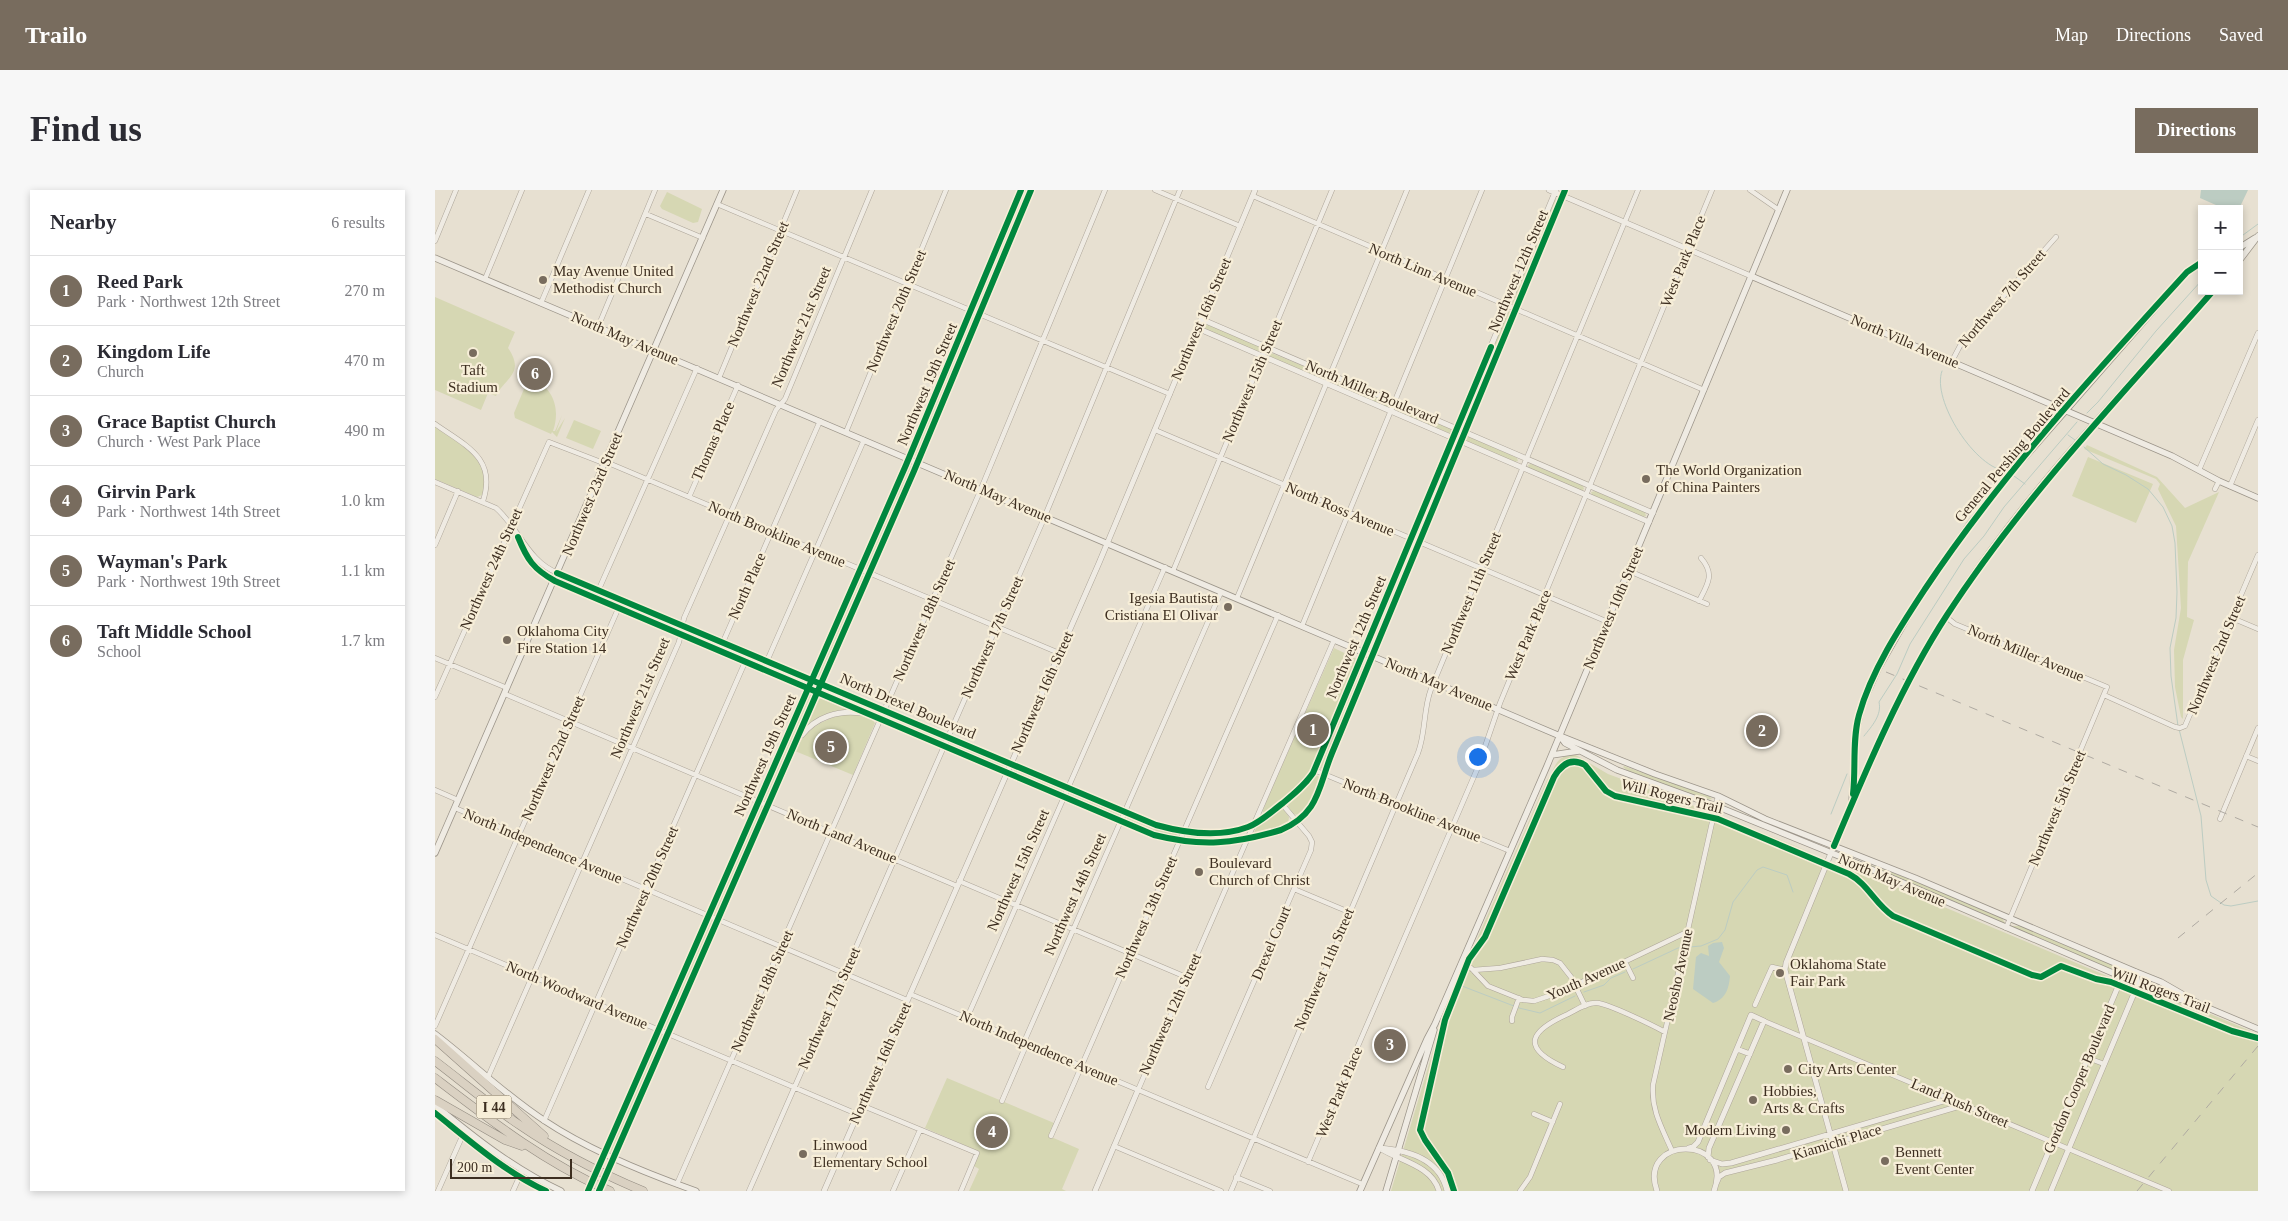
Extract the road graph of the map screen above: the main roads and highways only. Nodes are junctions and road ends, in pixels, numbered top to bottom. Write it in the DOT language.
graph roads {
  1 [pos="723,190"];
  2 [pos="1787,190"];
  3 [pos="2258,237"];
  4 [pos="2243,246"];
  5 [pos="2243,256"];
  6 [pos="435,258"];
  7 [pos="2198,265"];
  8 [pos="1751,276"];
  9 [pos="2209,295"];
  10 [pos="654,350"];
  11 [pos="2065,410"];
  12 [pos="2096,424"];
  13 [pos="2258,498"];
  14 [pos="1560,736"];
  15 [pos="1579,750"];
  16 [pos="1552,755"];
  17 [pos="1621,761"];
  18 [pos="1617,770"];
  19 [pos="1852,803"];
  20 [pos="1834,846"];
  21 [pos="435,853"];
  22 [pos="1831,854"];
  23 [pos="2201,1005"];
  24 [pos="1435,1024"];
  25 [pos="2258,1029"];
  26 [pos="435,1034"];
  27 [pos="435,1038"];
  28 [pos="435,1061"];
  29 [pos="435,1078"];
  30 [pos="435,1100"];
  31 [pos="435,1105"];
  32 [pos="556,1148"];
  33 [pos="536,1151"];
  34 [pos="561,1191"];
  35 [pos="609,1191"];
  36 [pos="643,1191"];
  37 [pos="696,1191"];
  38 [pos="1360,1191"];
  39 [pos="1386,1191"];
  1 -- 10 [label="main road, Northwest 23rd Street"];
  2 -- 8 [label="main road, Northwest 10th Street"];
  3 -- 4 [label="main road"];
  3 -- 5 [label="main road"];
  6 -- 10 [label="main road, North May Avenue"];
  7 -- 11 [label="main road, General Pershing Boulevard"];
  8 -- 11 [label="main road, North Villa Avenue"];
  8 -- 14 [label="main road, Northwest 10th Street"];
  9 -- 12 [label="main road, General Pershing Boulevard"];
  10 -- 14 [label="main road, North May Avenue"];
  10 -- 21 [label="main road, Northwest 23rd Street"];
  11 -- 12 [label="main road, North Villa Avenue"];
  11 -- 19 [label="main road, General Pershing Boulevard"];
  12 -- 13 [label="main road, North Villa Avenue"];
  12 -- 19 [label="main road, General Pershing Boulevard"];
  14 -- 15 [label="main road, North May Avenue"];
  14 -- 16 [label="main road, Northwest 10th Street"];
  14 -- 17 [label="main road, North May Avenue"];
  15 -- 16 [label="main road"];
  15 -- 18 [label="main road, North May Avenue"];
  16 -- 24 [label="main road, Northwest 10th Street"];
  17 -- 18 [label="main road"];
  17 -- 20 [label="main road, North May Avenue"];
  18 -- 22 [label="main road, North May Avenue"];
  19 -- 20 [label="main road, General Pershing Boulevard"];
  20 -- 22 [label="main road, General Pershing Boulevard"];
  20 -- 23 [label="main road, North May Avenue"];
  22 -- 23 [label="main road, North May Avenue"];
  23 -- 25 [label="main road, North May Avenue"];
  24 -- 38 [label="main road, Northwest 10th Street"];
  24 -- 39 [label="main road, Northwest 10th Street"];
  26 -- 37 [label="main road"];
  27 -- 32 [label="highway"];
  28 -- 32 [label="highway, I 44"];
  29 -- 33 [label="highway, I 44"];
  30 -- 33 [label="highway"];
  31 -- 34 [label="main road"];
  32 -- 36 [label="highway, I 44"];
  33 -- 35 [label="highway, I 44"];
}
